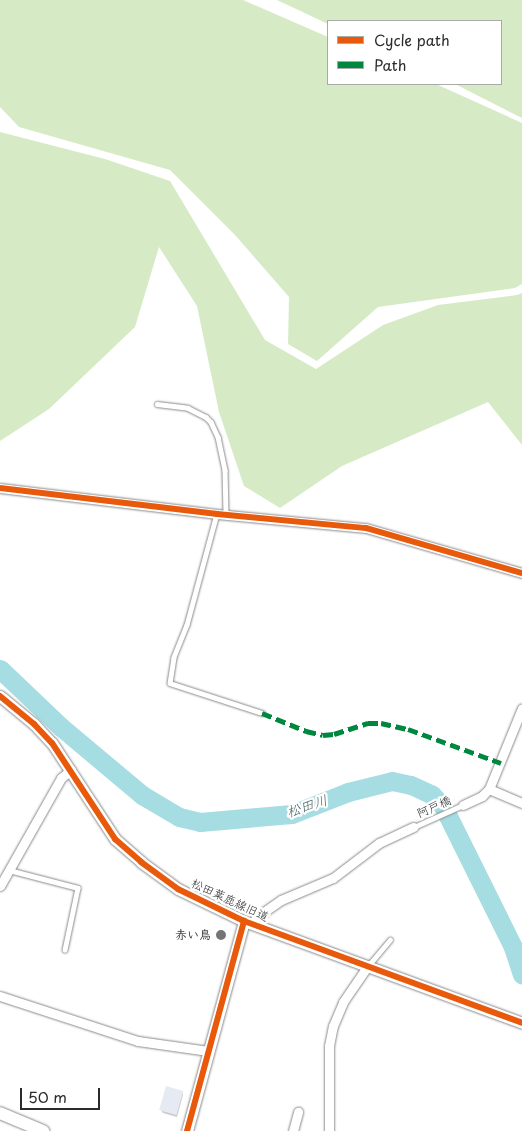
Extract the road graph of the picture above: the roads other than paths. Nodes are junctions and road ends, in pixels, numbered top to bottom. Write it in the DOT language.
graph roads {
  1 [pos="157,404"];
  2 [pos="0,488"];
  3 [pos="222,514"];
  4 [pos="522,573"];
  5 [pos="0,696"];
  6 [pos="522,708"];
  7 [pos="262,712"];
  8 [pos="71,770"];
  9 [pos="489,789"];
  10 [pos="522,802"];
  11 [pos="463,805"];
  12 [pos="414,827"];
  13 [pos="9,870"];
  14 [pos="0,886"];
  15 [pos="248,923"];
  16 [pos="390,940"];
  17 [pos="65,950"];
  18 [pos="367,967"];
  19 [pos="0,996"];
  20 [pos="522,1023"];
  21 [pos="208,1051"];
  22 [pos="298,1112"];
  23 [pos="0,1113"];
  24 [pos="43,1131"];
  25 [pos="187,1131"];
  26 [pos="293,1131"];
  27 [pos="329,1131"];
  1 -- 3 [label="lane"];
  2 -- 3 [label="street"];
  3 -- 4 [label="street"];
  3 -- 7 [label="lane"];
  5 -- 8 [label="street, 松田葉鹿線旧道"];
  6 -- 9 [label="street"];
  8 -- 13 [label="street"];
  8 -- 15 [label="street, 松田葉鹿線旧道"];
  9 -- 10 [label="street"];
  9 -- 11 [label="street"];
  11 -- 12 [label="lane, 阿戸橋"];
  12 -- 15 [label="street"];
  13 -- 14 [label="street"];
  13 -- 17 [label="lane"];
  15 -- 18 [label="street, 松田葉鹿線旧道"];
  15 -- 21 [label="street"];
  16 -- 18 [label="lane"];
  18 -- 20 [label="street, 松田葉鹿線旧道"];
  18 -- 27 [label="street"];
  19 -- 21 [label="street"];
  21 -- 25 [label="street"];
  22 -- 26 [label="street"];
  23 -- 24 [label="main road"];
}
